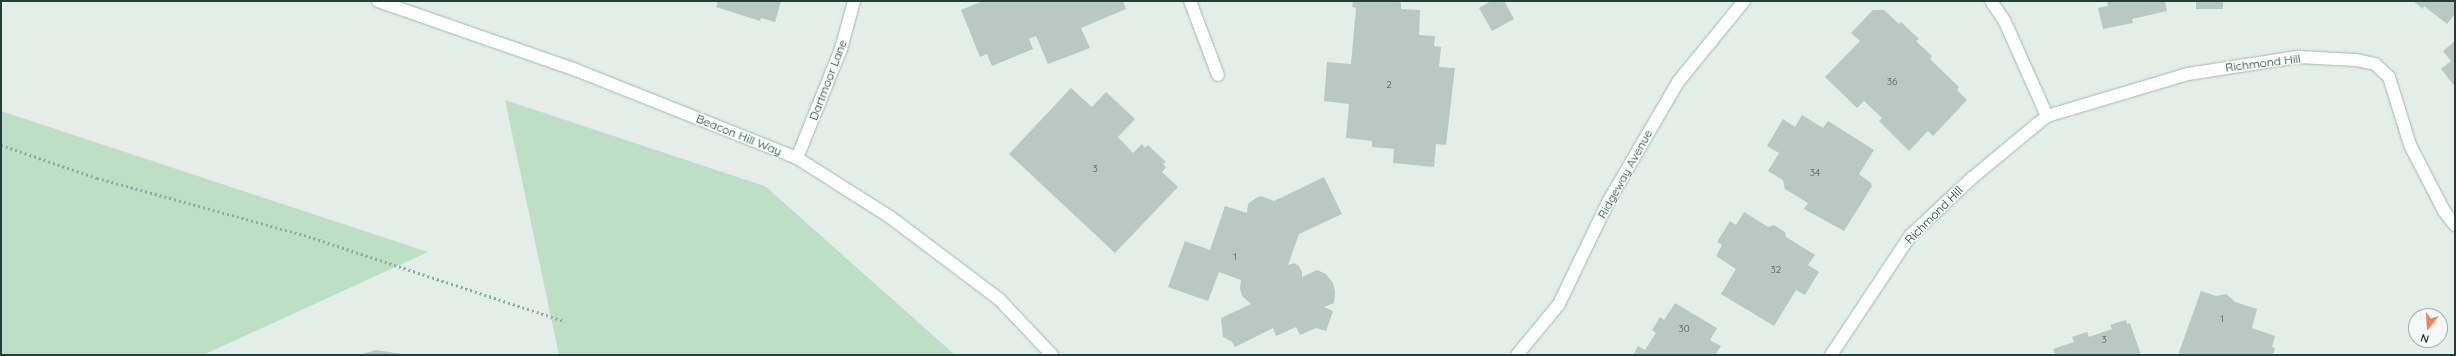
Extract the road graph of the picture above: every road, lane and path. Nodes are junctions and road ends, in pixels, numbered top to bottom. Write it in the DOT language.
graph roads {
  1 [pos="378,1"];
  2 [pos="854,1"];
  3 [pos="1190,1"];
  4 [pos="1744,1"];
  5 [pos="1991,1"];
  6 [pos="1218,75"];
  7 [pos="2047,116"];
  8 [pos="1,145"];
  9 [pos="797,158"];
  10 [pos="2455,225"];
  11 [pos="564,322"];
  12 [pos="1052,355"];
  13 [pos="1517,355"];
  14 [pos="1831,355"];
  1 -- 9 [label="street, Beacon Hill Way"];
  2 -- 9 [label="street, Dartmoor Lane"];
  3 -- 6 [label="street"];
  4 -- 13 [label="street, Ridgeway Avenue"];
  5 -- 7 [label="street"];
  7 -- 10 [label="street, Richmond Hill"];
  7 -- 14 [label="street, Richmond Hill"];
  8 -- 11 [label="path"];
  9 -- 12 [label="street, Beacon Hill Way"];
}
